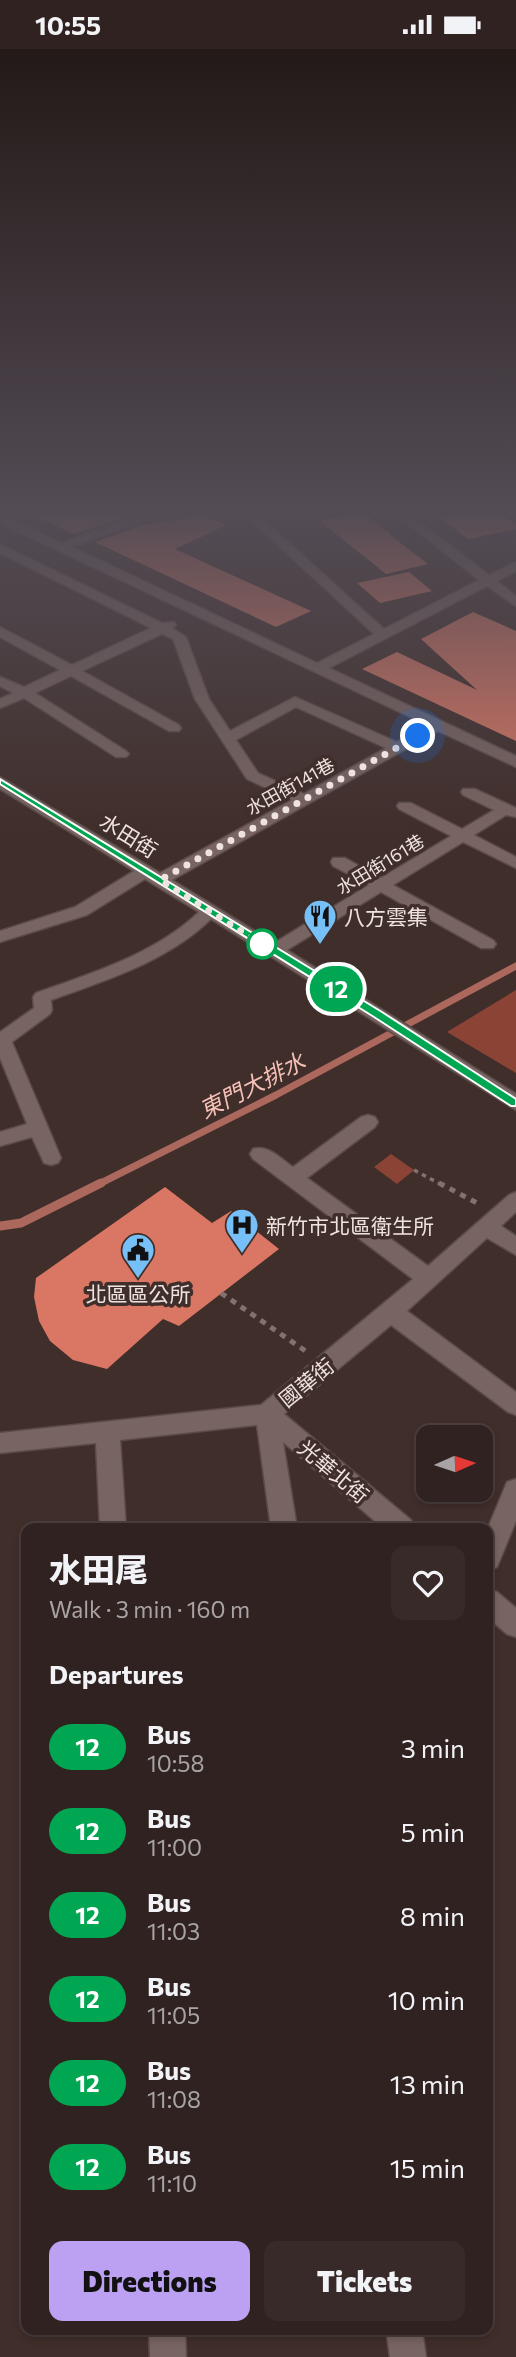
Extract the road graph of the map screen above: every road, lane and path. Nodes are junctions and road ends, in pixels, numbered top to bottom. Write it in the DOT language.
graph roads {
  1 [pos="141,619"];
  2 [pos="182,619"];
  3 [pos="213,619"];
  4 [pos="365,619"];
  5 [pos="414,619"];
  6 [pos="162,629"];
  7 [pos="0,631"];
  8 [pos="383,635"];
  9 [pos="318,668"];
  10 [pos="73,670"];
  11 [pos="0,681"];
  12 [pos="24,693"];
  13 [pos="0,704"];
  14 [pos="438,725"];
  15 [pos="174,728"];
  16 [pos="228,739"];
  17 [pos="398,748"];
  18 [pos="121,754"];
  19 [pos="516,762"];
  20 [pos="0,782"];
  21 [pos="469,792"];
  22 [pos="304,800"];
  23 [pos="405,806"];
  24 [pos="511,812"];
  25 [pos="463,836"];
  26 [pos="339,862"];
  27 [pos="516,863"];
  28 [pos="153,876"];
  29 [pos="381,886"];
  30 [pos="210,912"];
  31 [pos="0,937"];
  32 [pos="486,944"];
  33 [pos="273,951"];
  34 [pos="1,1041"];
  35 [pos="516,1103"];
  36 [pos="368,1122"];
  37 [pos="39,1128"];
  38 [pos="0,1139"];
  39 [pos="260,1154"];
  40 [pos="51,1158"];
  41 [pos="414,1170"];
  42 [pos="293,1178"];
  43 [pos="501,1214"];
  44 [pos="516,1247"];
  45 [pos="429,1279"];
  46 [pos="221,1293"];
  47 [pos="391,1312"];
  48 [pos="327,1365"];
  49 [pos="516,1405"];
  50 [pos="267,1414"];
  51 [pos="107,1431"];
  52 [pos="0,1443"];
  53 [pos="516,1490"];
  54 [pos="113,1523"];
  55 [pos="283,1523"];
  56 [pos="396,1523"];
  57 [pos="493,1547"];
  58 [pos="493,1605"];
  59 [pos="516,1625"];
  60 [pos="167,2335"];
  61 [pos="405,2335"];
  62 [pos="169,2357"];
  63 [pos="408,2357"];
  1 -- 6 [label="street"];
  2 -- 6 [label="street"];
  3 -- 9 [label="street"];
  4 -- 8 [label="street"];
  5 -- 8 [label="street"];
  6 -- 10 [label="street"];
  6 -- 16 [label="street"];
  7 -- 10 [label="street"];
  8 -- 9 [label="street"];
  9 -- 14 [label="street"];
  10 -- 12 [label="street"];
  10 -- 15 [label="street"];
  11 -- 12 [label="street"];
  12 -- 13 [label="street"];
  12 -- 18 [label="street"];
  14 -- 17 [label="street, 水田街141巷"];
  14 -- 19 [label="street"];
  16 -- 17 [label="street"];
  16 -- 22 [label="street"];
  17 -- 22 [label="street, 水田街141巷"];
  20 -- 28 [label="street, 水田街"];
  21 -- 24 [label="street"];
  22 -- 28 [label="street, 水田街141巷"];
  23 -- 25 [label="street"];
  24 -- 25 [label="street, 水田街161巷"];
  25 -- 27 [label="street"];
  25 -- 29 [label="street, 水田街161巷"];
  26 -- 29 [label="street"];
  28 -- 30 [label="street, 水田街"];
  28 -- 31 [label="street, 水田街141巷"];
  29 -- 32 [label="street"];
  29 -- 33 [label="street, 水田街161巷"];
  30 -- 33 [label="street, 水田街"];
  30 -- 34 [label="street"];
  33 -- 35 [label="street, 水田街"];
  34 -- 37 [label="street"];
  36 -- 42 [label="street"];
  37 -- 38 [label="street"];
  37 -- 40 [label="street"];
  39 -- 42 [label="street"];
  41 -- 43 [label="path"];
  42 -- 45 [label="street"];
  43 -- 44 [label="street"];
  43 -- 45 [label="street, 國華街"];
  45 -- 47 [label="street, 國華街"];
  46 -- 48 [label="path"];
  47 -- 48 [label="street, 國華街"];
  47 -- 49 [label="street"];
  48 -- 50 [label="street, 國華街"];
  50 -- 51 [label="street, 國華街"];
  50 -- 55 [label="street"];
  50 -- 56 [label="street, 光華北街"];
  51 -- 52 [label="street, 國華街"];
  51 -- 54 [label="street"];
  53 -- 57 [label="street"];
  58 -- 59 [label="street"];
  60 -- 62 [label="street"];
  61 -- 63 [label="street"];
}
